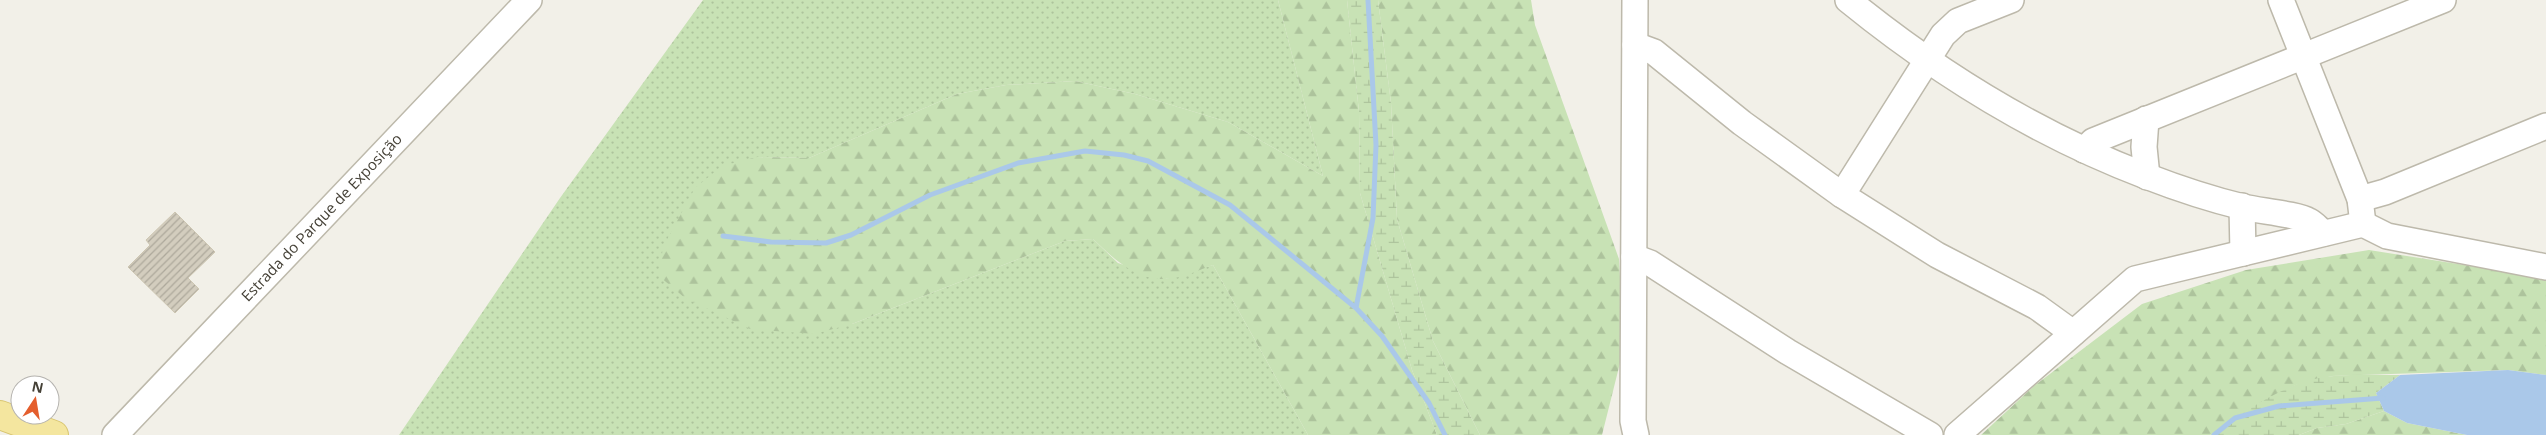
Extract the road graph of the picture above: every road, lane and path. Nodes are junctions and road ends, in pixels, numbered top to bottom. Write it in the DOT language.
graph roads {
  1 [pos="529,0"];
  2 [pos="1635,0"];
  3 [pos="1848,0"];
  4 [pos="2011,0"];
  5 [pos="2281,0"];
  6 [pos="2443,0"];
  7 [pos="1635,45"];
  8 [pos="2303,56"];
  9 [pos="1928,62"];
  10 [pos="2146,119"];
  11 [pos="2546,126"];
  12 [pos="2084,150"];
  13 [pos="2147,177"];
  14 [pos="1842,195"];
  15 [pos="2360,198"];
  16 [pos="2242,206"];
  17 [pos="2363,224"];
  18 [pos="2324,234"];
  19 [pos="2243,253"];
  20 [pos="1634,257"];
  21 [pos="2546,267"];
  22 [pos="2073,334"];
  23 [pos="0,415"];
  24 [pos="54,435"];
  25 [pos="115,435"];
  26 [pos="1636,435"];
  27 [pos="1930,435"];
  28 [pos="1957,435"];
  1 -- 25 [label="street, Estrada do Parque de Exposição"];
  2 -- 7 [label="street"];
  3 -- 9 [label="street"];
  4 -- 9 [label="street"];
  5 -- 8 [label="street"];
  6 -- 8 [label="street"];
  7 -- 14 [label="street"];
  7 -- 20 [label="street"];
  8 -- 10 [label="street"];
  8 -- 15 [label="street"];
  9 -- 12 [label="street"];
  9 -- 14 [label="street"];
  10 -- 12 [label="street"];
  10 -- 13 [label="street"];
  11 -- 15 [label="street"];
  12 -- 13 [label="street"];
  13 -- 16 [label="street"];
  14 -- 22 [label="street"];
  15 -- 17 [label="street"];
  16 -- 18 [label="street"];
  16 -- 19 [label="street"];
  17 -- 18 [label="street"];
  17 -- 21 [label="street"];
  18 -- 19 [label="street"];
  19 -- 22 [label="street"];
  20 -- 26 [label="street"];
  20 -- 27 [label="street"];
  22 -- 28 [label="street"];
  23 -- 24 [label="main road"];
}
